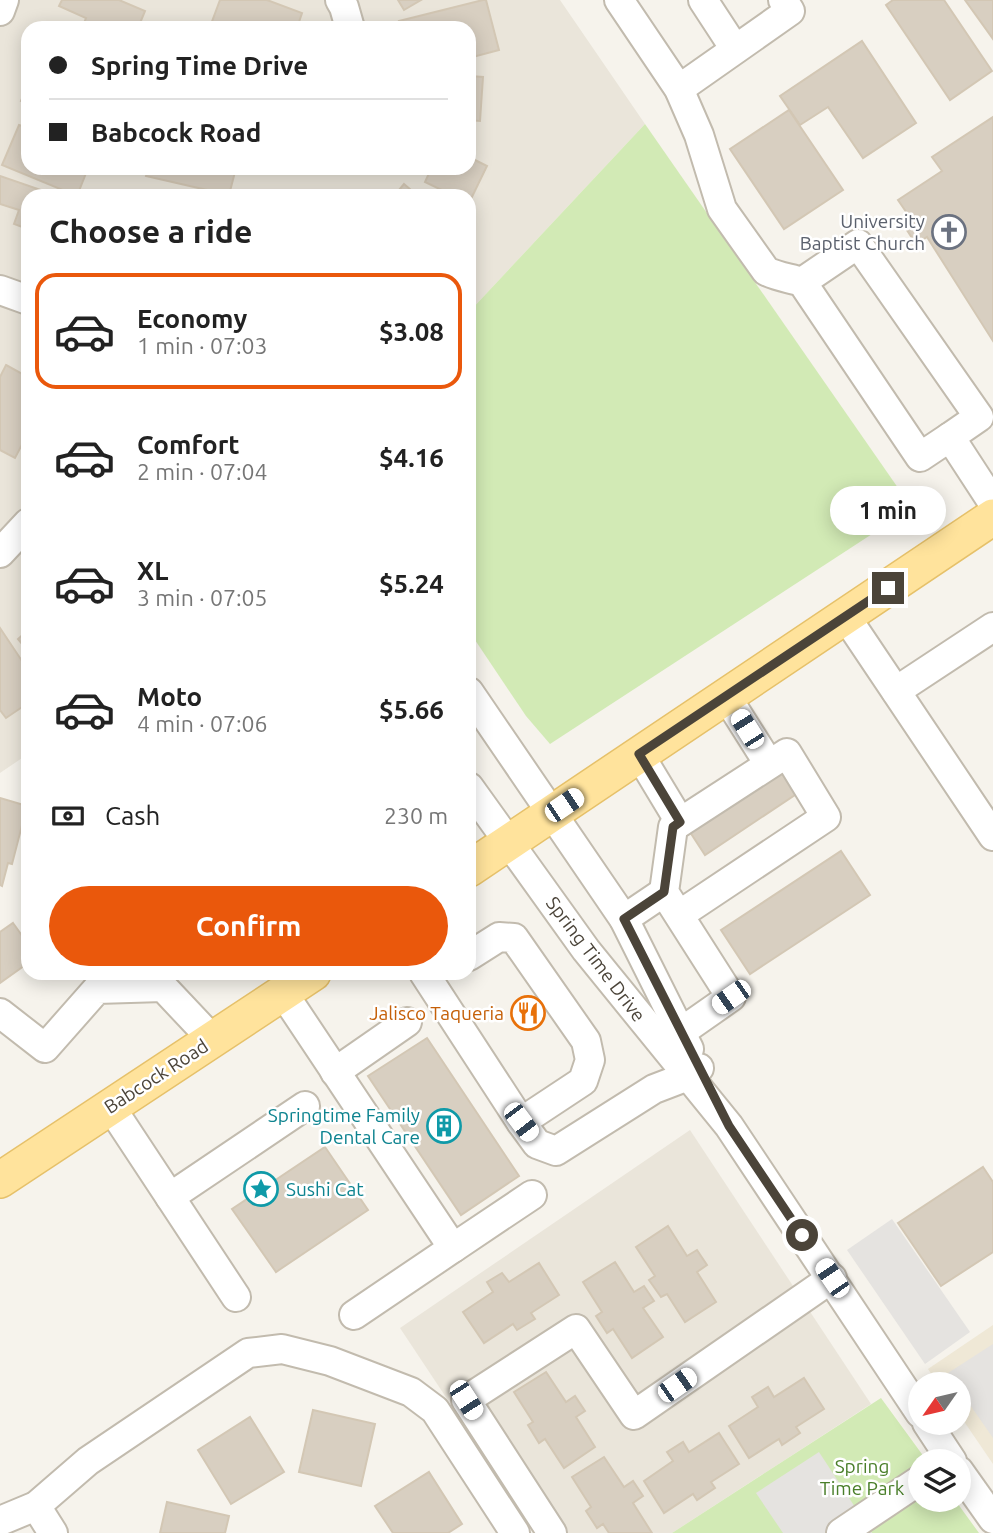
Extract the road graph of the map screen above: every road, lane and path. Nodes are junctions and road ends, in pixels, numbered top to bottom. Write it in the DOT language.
graph roads {
  1 [pos="4,0"];
  2 [pos="340,0"];
  3 [pos="619,0"];
  4 [pos="703,0"];
  5 [pos="783,0"];
  6 [pos="0,11"];
  7 [pos="348,21"];
  8 [pos="736,49"];
  9 [pos="679,89"];
  10 [pos="802,282"];
  11 [pos="0,290"];
  12 [pos="21,298"];
  13 [pos="950,437"];
  14 [pos="993,503"];
  15 [pos="993,517"];
  16 [pos="21,530"];
  17 [pos="0,553"];
  18 [pos="846,617"];
  19 [pos="993,627"];
  20 [pos="896,691"];
  21 [pos="726,696"];
  22 [pos="476,702"];
  23 [pos="639,754"];
  24 [pos="769,764"];
  25 [pos="476,796"];
  26 [pos="551,814"];
  27 [pos="680,822"];
  28 [pos="993,836"];
  29 [pos="510,842"];
  30 [pos="476,864"];
  31 [pos="671,904"];
  32 [pos="624,919"];
  33 [pos="476,952"];
  34 [pos="302,980"];
  35 [pos="435,980"];
  36 [pos="93,981"];
  37 [pos="283,993"];
  38 [pos="0,1013"];
  39 [pos="407,1022"];
  40 [pos="681,1032"];
  41 [pos="212,1039"];
  42 [pos="335,1072"];
  43 [pos="693,1072"];
  44 [pos="110,1106"];
  45 [pos="305,1106"];
  46 [pos="521,1122"];
  47 [pos="0,1180"];
  48 [pos="532,1195"];
  49 [pos="170,1197"];
  50 [pos="453,1248"];
  51 [pos="832,1278"];
  52 [pos="236,1297"];
  53 [pos="354,1315"];
  54 [pos="908,1395"];
  55 [pos="908,1488"];
  56 [pos="971,1488"];
  57 [pos="36,1506"];
  58 [pos="993,1519"];
  59 [pos="0,1521"];
  60 [pos="53,1533"];
  61 [pos="515,1533"];
  62 [pos="552,1533"];
  63 [pos="841,1533"];
  1 -- 6 [label="street"];
  2 -- 7 [label="street"];
  3 -- 9 [label="street"];
  4 -- 8 [label="street"];
  5 -- 8 [label="street"];
  8 -- 9 [label="street"];
  9 -- 10 [label="street"];
  10 -- 13 [label="street"];
  10 -- 13 [label="street"];
  11 -- 12 [label="street"];
  13 -- 14 [label="street"];
  15 -- 18 [label="main road"];
  16 -- 17 [label="street"];
  18 -- 20 [label="street"];
  18 -- 21 [label="main road"];
  19 -- 20 [label="street"];
  20 -- 28 [label="street"];
  21 -- 23 [label="main road"];
  21 -- 24 [label="street"];
  22 -- 26 [label="street, Spring Time Drive"];
  23 -- 26 [label="main road"];
  23 -- 27 [label="street"];
  24 -- 27 [label="street"];
  24 -- 31 [label="street"];
  25 -- 29 [label="street, Spring Time Drive"];
  26 -- 29 [label="main road"];
  26 -- 32 [label="street, Spring Time Drive"];
  27 -- 31 [label="street"];
  29 -- 30 [label="main road"];
  29 -- 43 [label="street, Spring Time Drive"];
  31 -- 32 [label="street"];
  31 -- 40 [label="street"];
  32 -- 40 [label="street, Spring Time Drive"];
  33 -- 46 [label="street"];
  34 -- 37 [label="main road, Babcock Road"];
  35 -- 46 [label="street"];
  36 -- 38 [label="street"];
  36 -- 41 [label="street"];
  37 -- 41 [label="main road, Babcock Road"];
  37 -- 42 [label="street"];
  39 -- 42 [label="street"];
  40 -- 43 [label="street, Spring Time Drive"];
  41 -- 44 [label="main road, Babcock Road"];
  42 -- 50 [label="street"];
  43 -- 46 [label="street"];
  43 -- 51 [label="street, Spring Time Drive"];
  44 -- 47 [label="main road, Babcock Road"];
  44 -- 49 [label="street"];
  45 -- 49 [label="street"];
  48 -- 50 [label="street"];
  49 -- 52 [label="street"];
  50 -- 53 [label="street"];
  51 -- 54 [label="street, Spring Time Drive"];
  51 -- 62 [label="street"];
  55 -- 63 [label="street"];
  56 -- 58 [label="street"];
  57 -- 59 [label="street"];
  57 -- 60 [label="street"];
  57 -- 61 [label="street"];
}
